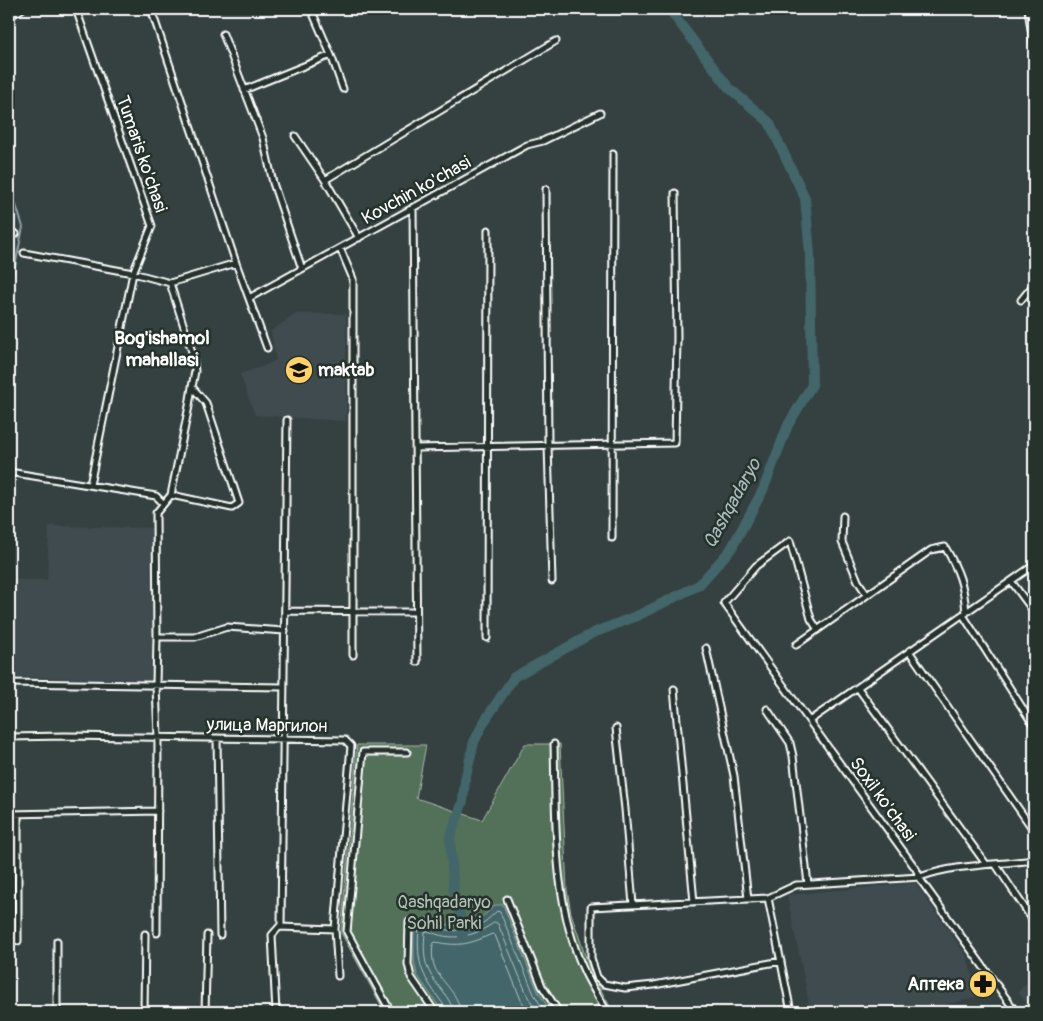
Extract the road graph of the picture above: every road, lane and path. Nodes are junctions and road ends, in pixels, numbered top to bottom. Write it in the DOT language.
graph roads {
  1 [pos="22,9"];
  2 [pos="76,9"];
  3 [pos="151,9"];
  4 [pos="311,9"];
  5 [pos="1028,9"];
  6 [pos="9,17"];
  7 [pos="222,34"];
  8 [pos="556,41"];
  9 [pos="1034,50"];
  10 [pos="331,55"];
  11 [pos="343,89"];
  12 [pos="244,90"];
  13 [pos="600,113"];
  14 [pos="295,136"];
  15 [pos="614,154"];
  16 [pos="325,180"];
  17 [pos="546,189"];
  18 [pos="675,193"];
  19 [pos="413,207"];
  20 [pos="488,230"];
  21 [pos="9,231"];
  22 [pos="16,234"];
  23 [pos="359,238"];
  24 [pos="340,248"];
  25 [pos="24,253"];
  26 [pos="236,262"];
  27 [pos="302,269"];
  28 [pos="133,273"];
  29 [pos="170,283"];
  30 [pos="1034,284"];
  31 [pos="249,298"];
  32 [pos="1021,300"];
  33 [pos="267,348"];
  34 [pos="192,387"];
  35 [pos="287,420"];
  36 [pos="612,444"];
  37 [pos="548,445"];
  38 [pos="486,446"];
  39 [pos="415,448"];
  40 [pos="9,472"];
  41 [pos="90,485"];
  42 [pos="171,495"];
  43 [pos="163,503"];
  44 [pos="843,516"];
  45 [pos="612,538"];
  46 [pos="1034,565"];
  47 [pos="552,581"];
  48 [pos="1011,582"];
  49 [pos="867,595"];
  50 [pos="286,612"];
  51 [pos="352,612"];
  52 [pos="416,612"];
  53 [pos="1034,612"];
  54 [pos="964,614"];
  55 [pos="818,630"];
  56 [pos="285,631"];
  57 [pos="157,637"];
  58 [pos="486,638"];
  59 [pos="796,645"];
  60 [pos="706,648"];
  61 [pos="910,651"];
  62 [pos="353,654"];
  63 [pos="417,662"];
  64 [pos="9,683"];
  65 [pos="156,686"];
  66 [pos="284,687"];
  67 [pos="858,688"];
  68 [pos="674,689"];
  69 [pos="767,709"];
  70 [pos="809,721"];
  71 [pos="1034,726"];
  72 [pos="616,728"];
  73 [pos="9,737"];
  74 [pos="158,737"];
  75 [pos="217,738"];
  76 [pos="283,739"];
  77 [pos="554,744"];
  78 [pos="407,752"];
  79 [pos="158,811"];
  80 [pos="9,814"];
  81 [pos="18,814"];
  82 [pos="1034,831"];
  83 [pos="1034,860"];
  84 [pos="986,864"];
  85 [pos="996,865"];
  86 [pos="920,877"];
  87 [pos="808,884"];
  88 [pos="768,898"];
  89 [pos="507,899"];
  90 [pos="748,899"];
  91 [pos="694,902"];
  92 [pos="633,905"];
  93 [pos="408,922"];
  94 [pos="1034,922"];
  95 [pos="279,928"];
  96 [pos="335,928"];
  97 [pos="157,933"];
  98 [pos="145,934"];
  99 [pos="207,935"];
  100 [pos="220,935"];
  101 [pos="18,941"];
  102 [pos="57,941"];
  103 [pos="781,961"];
  104 [pos="338,976"];
  105 [pos="57,1012"];
  106 [pos="144,1012"];
  107 [pos="205,1012"];
  108 [pos="276,1012"];
  109 [pos="390,1012"];
  110 [pos="435,1012"];
  111 [pos="559,1012"];
  112 [pos="607,1012"];
  113 [pos="791,1012"];
  114 [pos="1016,1012"];
  1 -- 6 [label="street"];
  2 -- 28 [label="street, Tumaris ko'chasi"];
  3 -- 26 [label="street"];
  4 -- 10 [label="street"];
  5 -- 9 [label="street"];
  7 -- 12 [label="street"];
  8 -- 16 [label="street"];
  10 -- 11 [label="street"];
  10 -- 12 [label="street"];
  12 -- 27 [label="street"];
  13 -- 19 [label="street, Kovchin ko'chasi"];
  14 -- 16 [label="street"];
  15 -- 36 [label="street"];
  16 -- 23 [label="street"];
  17 -- 37 [label="street"];
  18 -- 36 [label="street"];
  19 -- 23 [label="street, Kovchin ko'chasi"];
  19 -- 39 [label="street"];
  20 -- 38 [label="street"];
  21 -- 22 [label="street"];
  23 -- 24 [label="street, Kovchin ko'chasi"];
  24 -- 27 [label="street, Kovchin ko'chasi"];
  24 -- 51 [label="street"];
  25 -- 28 [label="street"];
  26 -- 29 [label="street"];
  26 -- 31 [label="street"];
  27 -- 31 [label="street, Kovchin ko'chasi"];
  28 -- 29 [label="street"];
  28 -- 41 [label="street, Tumaris ko'chasi"];
  29 -- 34 [label="street"];
  30 -- 32 [label="street"];
  31 -- 33 [label="street"];
  34 -- 42 [label="street"];
  34 -- 42 [label="street"];
  35 -- 50 [label="street"];
  36 -- 37 [label="street"];
  36 -- 45 [label="street"];
  37 -- 38 [label="street"];
  37 -- 47 [label="street"];
  38 -- 39 [label="street"];
  38 -- 58 [label="street"];
  39 -- 52 [label="street"];
  40 -- 41 [label="street"];
  41 -- 43 [label="street"];
  42 -- 43 [label="street"];
  43 -- 57 [label="street"];
  44 -- 49 [label="street"];
  46 -- 48 [label="street"];
  48 -- 53 [label="street"];
  48 -- 54 [label="street"];
  49 -- 54 [label="street"];
  49 -- 55 [label="street"];
  50 -- 51 [label="street"];
  50 -- 56 [label="street"];
  51 -- 52 [label="street"];
  51 -- 62 [label="street"];
  52 -- 63 [label="street"];
  54 -- 61 [label="street"];
  54 -- 71 [label="street"];
  55 -- 59 [label="street"];
  55 -- 70 [label="street, Soxil ko'chasi"];
  56 -- 57 [label="street"];
  56 -- 66 [label="street"];
  57 -- 65 [label="street"];
  60 -- 90 [label="street"];
  61 -- 67 [label="street"];
  61 -- 82 [label="street"];
  64 -- 65 [label="street"];
  65 -- 66 [label="street"];
  65 -- 74 [label="street"];
  66 -- 76 [label="street"];
  67 -- 70 [label="street"];
  67 -- 84 [label="street"];
  68 -- 91 [label="street"];
  69 -- 87 [label="street"];
  70 -- 86 [label="street, Soxil ko'chasi"];
  72 -- 92 [label="street"];
  73 -- 74 [label="street, улица Маргилон"];
  74 -- 75 [label="street, улица Маргилон"];
  74 -- 79 [label="street"];
  75 -- 76 [label="street, улица Маргилон"];
  75 -- 100 [label="street"];
  76 -- 95 [label="street"];
  76 -- 96 [label="street, улица Маргилон"];
  77 -- 112 [label="street"];
  78 -- 109 [label="street"];
  79 -- 81 [label="street"];
  79 -- 97 [label="street"];
  80 -- 81 [label="street"];
  81 -- 101 [label="street"];
  83 -- 85 [label="street"];
  84 -- 85 [label="street"];
  84 -- 86 [label="street"];
  85 -- 94 [label="street"];
  86 -- 87 [label="street"];
  86 -- 114 [label="street, Soxil ko'chasi"];
  87 -- 88 [label="street"];
  88 -- 90 [label="street"];
  88 -- 103 [label="street"];
  89 -- 111 [label="street"];
  90 -- 91 [label="street"];
  91 -- 92 [label="street"];
  92 -- 103 [label="street"];
  93 -- 110 [label="street"];
  95 -- 96 [label="street"];
  95 -- 108 [label="street"];
  96 -- 104 [label="street, улица Маргилон"];
  98 -- 106 [label="street"];
  99 -- 107 [label="street"];
  102 -- 105 [label="street"];
  103 -- 113 [label="street"];
}
